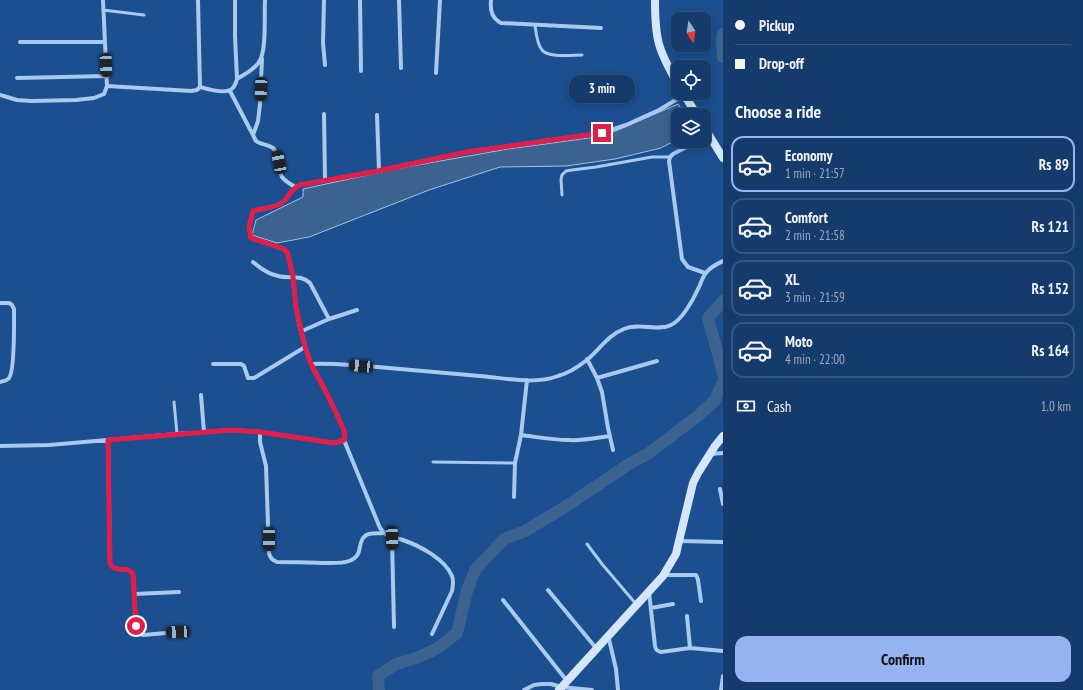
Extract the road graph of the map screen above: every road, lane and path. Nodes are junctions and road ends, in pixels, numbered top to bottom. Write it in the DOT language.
graph roads {
  1 [pos="103,0"];
  2 [pos="198,0"];
  3 [pos="235,0"];
  4 [pos="265,0"];
  5 [pos="324,0"];
  6 [pos="360,0"];
  7 [pos="399,0"];
  8 [pos="440,0"];
  9 [pos="491,0"];
  10 [pos="655,0"];
  11 [pos="103,10"];
  12 [pos="144,15"];
  13 [pos="535,25"];
  14 [pos="601,28"];
  15 [pos="20,42"];
  16 [pos="105,42"];
  17 [pos="582,55"];
  18 [pos="262,57"];
  19 [pos="324,65"];
  20 [pos="401,68"];
  21 [pos="361,71"];
  22 [pos="671,71"];
  23 [pos="436,73"];
  24 [pos="106,76"];
  25 [pos="17,78"];
  26 [pos="237,79"];
  27 [pos="107,86"];
  28 [pos="200,88"];
  29 [pos="230,91"];
  30 [pos="0,95"];
  31 [pos="678,100"];
  32 [pos="324,114"];
  33 [pos="377,115"];
  34 [pos="253,136"];
  35 [pos="711,140"];
  36 [pos="682,148"];
  37 [pos="670,157"];
  38 [pos="723,158"];
  39 [pos="379,170"];
  40 [pos="325,180"];
  41 [pos="295,187"];
  42 [pos="562,195"];
  43 [pos="723,261"];
  44 [pos="253,262"];
  45 [pos="705,273"];
  46 [pos="293,277"];
  47 [pos="0,303"];
  48 [pos="357,310"];
  49 [pos="329,319"];
  50 [pos="302,331"];
  51 [pos="305,347"];
  52 [pos="587,359"];
  53 [pos="657,361"];
  54 [pos="213,364"];
  55 [pos="311,364"];
  56 [pos="597,378"];
  57 [pos="527,380"];
  58 [pos="0,382"];
  59 [pos="201,395"];
  60 [pos="174,402"];
  61 [pos="204,432"];
  62 [pos="260,432"];
  63 [pos="178,434"];
  64 [pos="521,435"];
  65 [pos="610,436"];
  66 [pos="723,436"];
  67 [pos="108,440"];
  68 [pos="344,440"];
  69 [pos="0,446"];
  70 [pos="613,450"];
  71 [pos="723,453"];
  72 [pos="710,454"];
  73 [pos="433,462"];
  74 [pos="515,463"];
  75 [pos="720,489"];
  76 [pos="514,497"];
  77 [pos="723,504"];
  78 [pos="383,533"];
  79 [pos="392,538"];
  80 [pos="680,541"];
  81 [pos="723,542"];
  82 [pos="587,544"];
  83 [pos="663,576"];
  84 [pos="649,589"];
  85 [pos="548,590"];
  86 [pos="178,592"];
  87 [pos="134,594"];
  88 [pos="502,600"];
  89 [pos="701,601"];
  90 [pos="636,604"];
  91 [pos="674,604"];
  92 [pos="651,608"];
  93 [pos="687,616"];
  94 [pos="394,628"];
  95 [pos="178,632"];
  96 [pos="432,634"];
  97 [pos="608,635"];
  98 [pos="596,648"];
  99 [pos="690,648"];
  100 [pos="723,651"];
  101 [pos="723,676"];
  102 [pos="562,686"];
  103 [pos="524,690"];
  104 [pos="592,690"];
  105 [pos="618,690"];
  106 [pos="721,690"];
  1 -- 11 [label="street"];
  2 -- 28 [label="street"];
  3 -- 26 [label="street"];
  4 -- 18 [label="street"];
  5 -- 19 [label="street"];
  6 -- 21 [label="street"];
  7 -- 20 [label="street"];
  8 -- 23 [label="street"];
  9 -- 13 [label="street"];
  10 -- 22 [label="street"];
  11 -- 12 [label="lane"];
  11 -- 16 [label="street"];
  13 -- 14 [label="street"];
  13 -- 17 [label="lane"];
  15 -- 16 [label="street"];
  16 -- 24 [label="street"];
  18 -- 26 [label="street"];
  18 -- 34 [label="street"];
  24 -- 25 [label="street"];
  24 -- 27 [label="street"];
  26 -- 29 [label="street"];
  27 -- 28 [label="street"];
  27 -- 30 [label="street"];
  28 -- 29 [label="street"];
  29 -- 34 [label="street"];
  31 -- 39 [label="street"];
  32 -- 40 [label="street"];
  33 -- 39 [label="street"];
  34 -- 41 [label="street"];
  35 -- 38 [label="street"];
  36 -- 37 [label="street"];
  37 -- 42 [label="lane"];
  37 -- 45 [label="street"];
  39 -- 40 [label="street"];
  40 -- 41 [label="street"];
  41 -- 46 [label="street"];
  43 -- 45 [label="street"];
  44 -- 46 [label="street"];
  45 -- 52 [label="street"];
  46 -- 49 [label="street"];
  46 -- 50 [label="street"];
  47 -- 58 [label="street"];
  48 -- 49 [label="street"];
  49 -- 50 [label="street"];
  50 -- 51 [label="street"];
  51 -- 54 [label="street"];
  51 -- 55 [label="street"];
  52 -- 56 [label="street"];
  52 -- 57 [label="street"];
  53 -- 56 [label="street"];
  55 -- 57 [label="street"];
  55 -- 68 [label="street"];
  56 -- 65 [label="street"];
  57 -- 64 [label="street"];
  59 -- 61 [label="street"];
  60 -- 63 [label="lane"];
  61 -- 62 [label="street"];
  61 -- 63 [label="street"];
  62 -- 68 [label="street"];
  62 -- 78 [label="street"];
  63 -- 67 [label="street"];
  64 -- 65 [label="street"];
  64 -- 74 [label="street"];
  65 -- 70 [label="street"];
  66 -- 72 [label="street"];
  67 -- 69 [label="street"];
  67 -- 87 [label="street"];
  68 -- 78 [label="street"];
  71 -- 72 [label="street"];
  72 -- 80 [label="street"];
  73 -- 74 [label="lane"];
  74 -- 76 [label="street"];
  75 -- 77 [label="street"];
  78 -- 79 [label="street"];
  79 -- 94 [label="street"];
  79 -- 96 [label="street"];
  80 -- 81 [label="street"];
  80 -- 83 [label="street"];
  82 -- 90 [label="lane"];
  83 -- 84 [label="street"];
  83 -- 89 [label="street"];
  84 -- 90 [label="street"];
  84 -- 92 [label="street"];
  85 -- 98 [label="street"];
  86 -- 87 [label="street"];
  87 -- 95 [label="street"];
  88 -- 102 [label="street"];
  90 -- 97 [label="street"];
  91 -- 92 [label="street"];
  92 -- 99 [label="street"];
  93 -- 99 [label="street"];
  97 -- 98 [label="street"];
  97 -- 105 [label="street"];
  98 -- 102 [label="street"];
  99 -- 100 [label="street"];
  101 -- 106 [label="street"];
  102 -- 103 [label="street"];
  102 -- 104 [label="street"];
}
